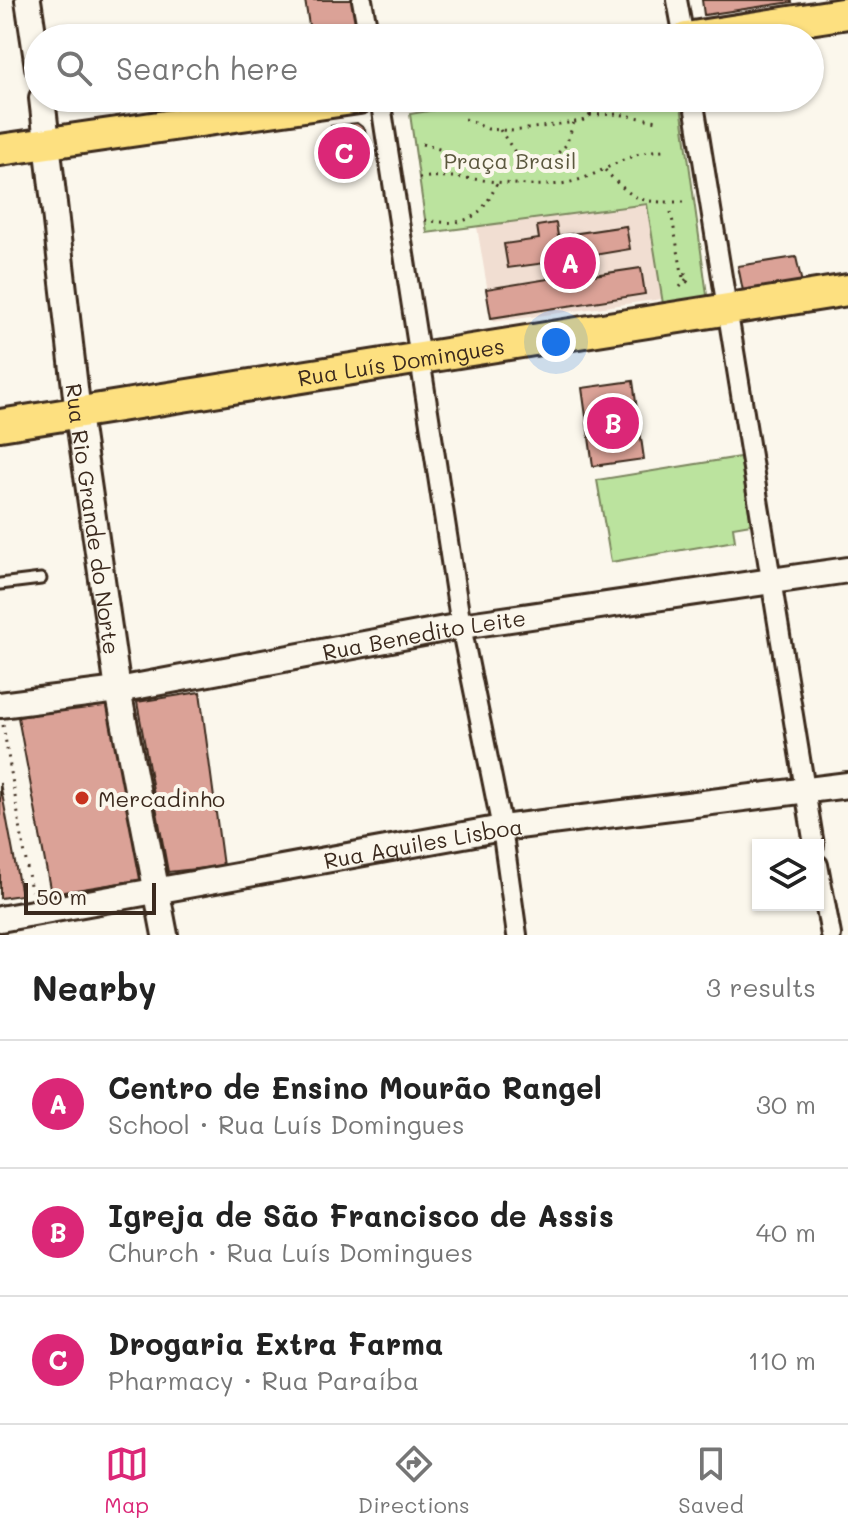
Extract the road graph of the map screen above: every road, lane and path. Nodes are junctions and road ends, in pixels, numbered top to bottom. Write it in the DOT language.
graph roads {
  1 [pos="28,0"];
  2 [pos="362,0"];
  3 [pos="677,0"];
  4 [pos="848,13"];
  5 [pos="32,24"];
  6 [pos="366,24"];
  7 [pos="682,24"];
  8 [pos="776,24"];
  9 [pos="44,112"];
  10 [pos="263,112"];
  11 [pos="382,112"];
  12 [pos="592,112"];
  13 [pos="695,112"];
  14 [pos="590,115"];
  15 [pos="465,119"];
  16 [pos="658,121"];
  17 [pos="574,122"];
  18 [pos="500,130"];
  19 [pos="49,143"];
  20 [pos="422,144"];
  21 [pos="0,150"];
  22 [pos="663,150"];
  23 [pos="605,170"];
  24 [pos="476,177"];
  25 [pos="419,178"];
  26 [pos="497,183"];
  27 [pos="687,202"];
  28 [pos="671,212"];
  29 [pos="425,220"];
  30 [pos="685,280"];
  31 [pos="691,285"];
  32 [pos="680,287"];
  33 [pos="848,290"];
  34 [pos="725,308"];
  35 [pos="418,359"];
  36 [pos="78,414"];
  37 [pos="0,425"];
  38 [pos="848,570"];
  39 [pos="41,579"];
  40 [pos="770,582"];
  41 [pos="0,584"];
  42 [pos="461,626"];
  43 [pos="118,690"];
  44 [pos="1,715"];
  45 [pos="848,785"];
  46 [pos="804,791"];
  47 [pos="502,828"];
  48 [pos="813,839"];
  49 [pos="156,891"];
  50 [pos="824,897"];
  51 [pos="35,915"];
  52 [pos="0,919"];
  53 [pos="165,935"];
  54 [pos="517,935"];
  55 [pos="831,935"];
  1 -- 5 [label="street"];
  2 -- 6 [label="street"];
  3 -- 7 [label="street"];
  4 -- 8 [label="main road"];
  9 -- 19 [label="street, Rua Rio Grande do Norte"];
  10 -- 19 [label="main road"];
  11 -- 35 [label="street"];
  12 -- 14 [label="path"];
  13 -- 34 [label="street"];
  14 -- 16 [label="path"];
  14 -- 17 [label="path"];
  15 -- 18 [label="path"];
  17 -- 18 [label="path"];
  17 -- 18 [label="path"];
  19 -- 21 [label="main road"];
  19 -- 36 [label="street, Rua Rio Grande do Norte"];
  20 -- 24 [label="path"];
  22 -- 23 [label="path"];
  23 -- 26 [label="path"];
  23 -- 27 [label="path"];
  24 -- 25 [label="path"];
  24 -- 26 [label="path"];
  26 -- 29 [label="path"];
  28 -- 30 [label="path"];
  30 -- 31 [label="path"];
  30 -- 32 [label="path"];
  33 -- 34 [label="main road, Rua Luís Domingues"];
  34 -- 35 [label="main road, Rua Luís Domingues"];
  34 -- 40 [label="street"];
  35 -- 36 [label="main road, Rua Luís Domingues"];
  35 -- 42 [label="street"];
  36 -- 37 [label="main road, Rua Luís Domingues"];
  36 -- 43 [label="street, Rua Rio Grande do Norte"];
  38 -- 40 [label="street, Rua Benedito Leite"];
  39 -- 41 [label="lane"];
  40 -- 42 [label="street, Rua Benedito Leite"];
  40 -- 46 [label="street"];
  42 -- 43 [label="street, Rua Benedito Leite"];
  42 -- 47 [label="street"];
  43 -- 44 [label="street, Rua Benedito Leite"];
  43 -- 49 [label="street, Rua Rio Grande do Norte"];
  44 -- 51 [label="path"];
  45 -- 46 [label="street, Rua Aquiles Lisboa"];
  46 -- 47 [label="street, Rua Aquiles Lisboa"];
  46 -- 48 [label="street"];
  47 -- 49 [label="street, Rua Aquiles Lisboa"];
  47 -- 54 [label="street"];
  49 -- 51 [label="street, Rua Aquiles Lisboa"];
  49 -- 53 [label="street, Rua Rio Grande do Norte"];
  50 -- 55 [label="street"];
  51 -- 52 [label="street, Rua Aquiles Lisboa"];
}
